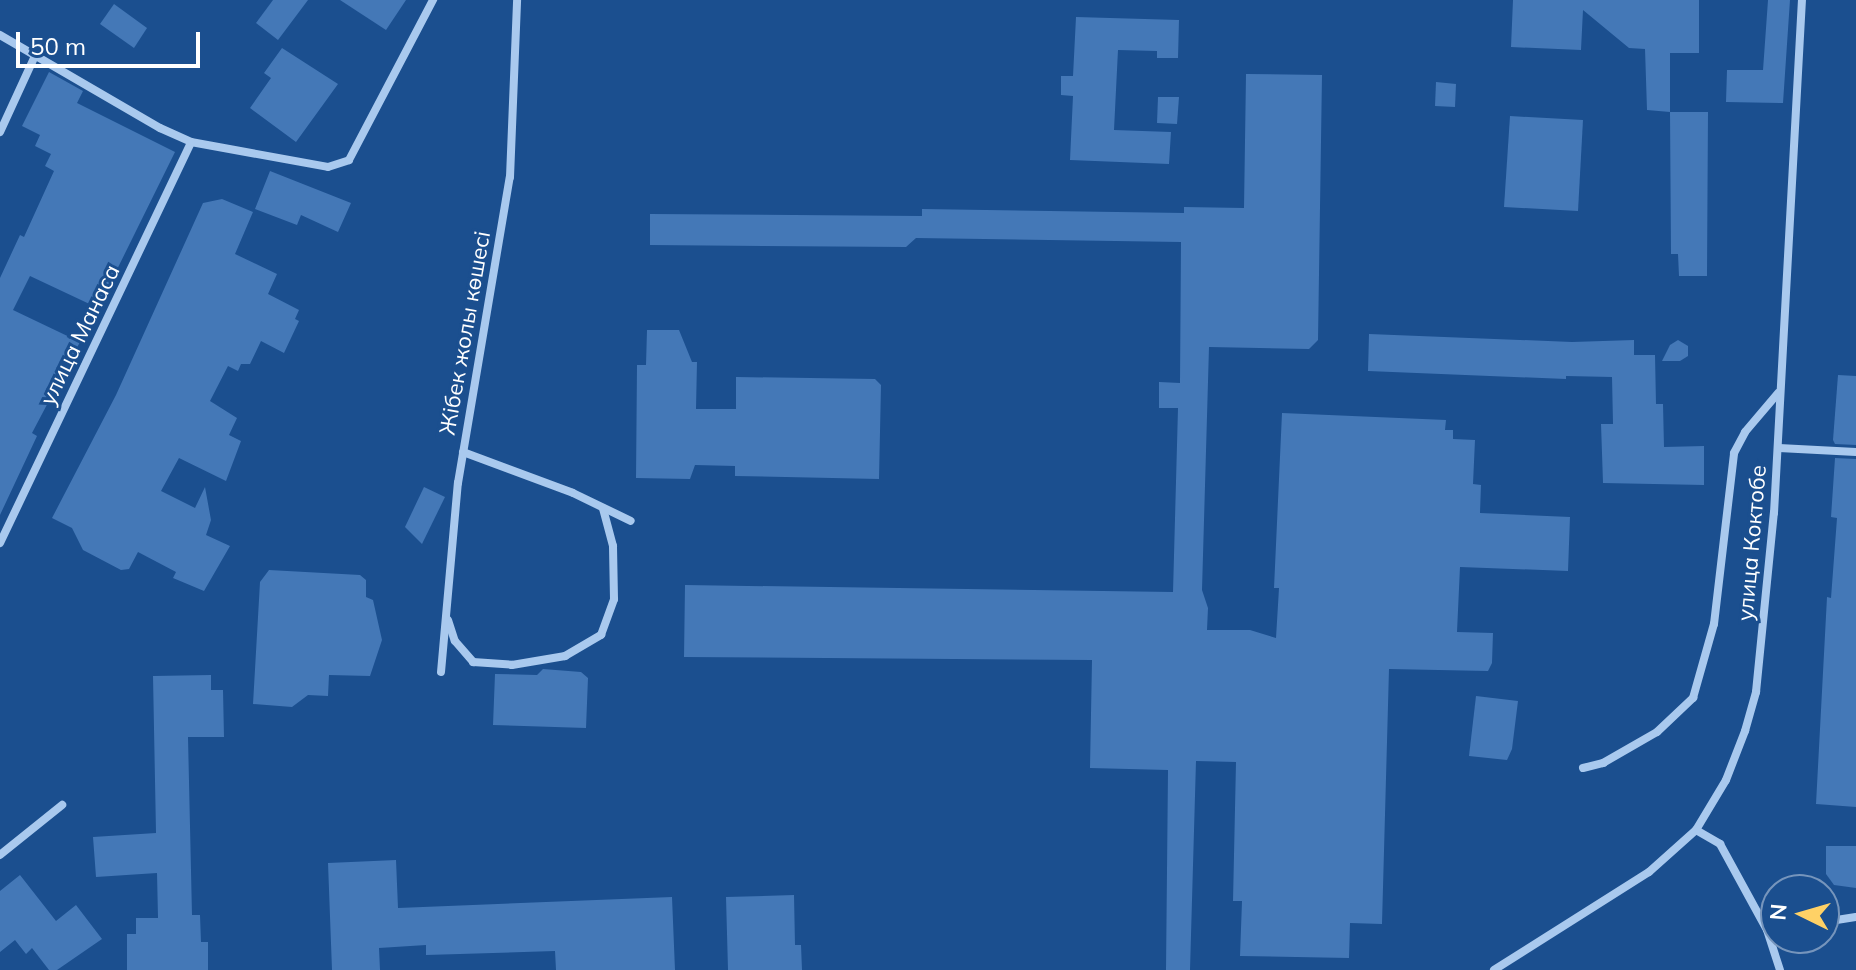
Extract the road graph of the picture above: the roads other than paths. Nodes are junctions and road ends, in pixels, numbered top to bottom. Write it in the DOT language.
graph roads {
  1 [pos="433,0"];
  2 [pos="517,0"];
  3 [pos="1802,0"];
  4 [pos="0,35"];
  5 [pos="35,56"];
  6 [pos="0,132"];
  7 [pos="191,142"];
  8 [pos="1780,391"];
  9 [pos="1779,448"];
  10 [pos="463,452"];
  11 [pos="1856,452"];
  12 [pos="603,508"];
  13 [pos="631,521"];
  14 [pos="0,543"];
  15 [pos="446,616"];
  16 [pos="441,672"];
  17 [pos="1583,768"];
  18 [pos="62,805"];
  19 [pos="1696,830"];
  20 [pos="0,855"];
  21 [pos="1760,910"];
  22 [pos="1494,970"];
  1 -- 7 [label="street"];
  2 -- 10 [label="street, Жібек жолы көшесі"];
  3 -- 8 [label="street, улица Коктобе"];
  4 -- 5 [label="street"];
  5 -- 6 [label="street"];
  5 -- 7 [label="street"];
  7 -- 14 [label="street, улица Манаса"];
  8 -- 9 [label="street, улица Коктобе"];
  8 -- 17 [label="street"];
  9 -- 11 [label="street"];
  9 -- 19 [label="street, улица Коктобе"];
  10 -- 12 [label="street"];
  10 -- 15 [label="street, Жібек жолы көшесі"];
  12 -- 13 [label="street"];
  12 -- 15 [label="street"];
  15 -- 16 [label="street, Жібек жолы көшесі"];
  18 -- 20 [label="street"];
  19 -- 21 [label="street"];
  19 -- 22 [label="street, улица Коктобе"];
}
